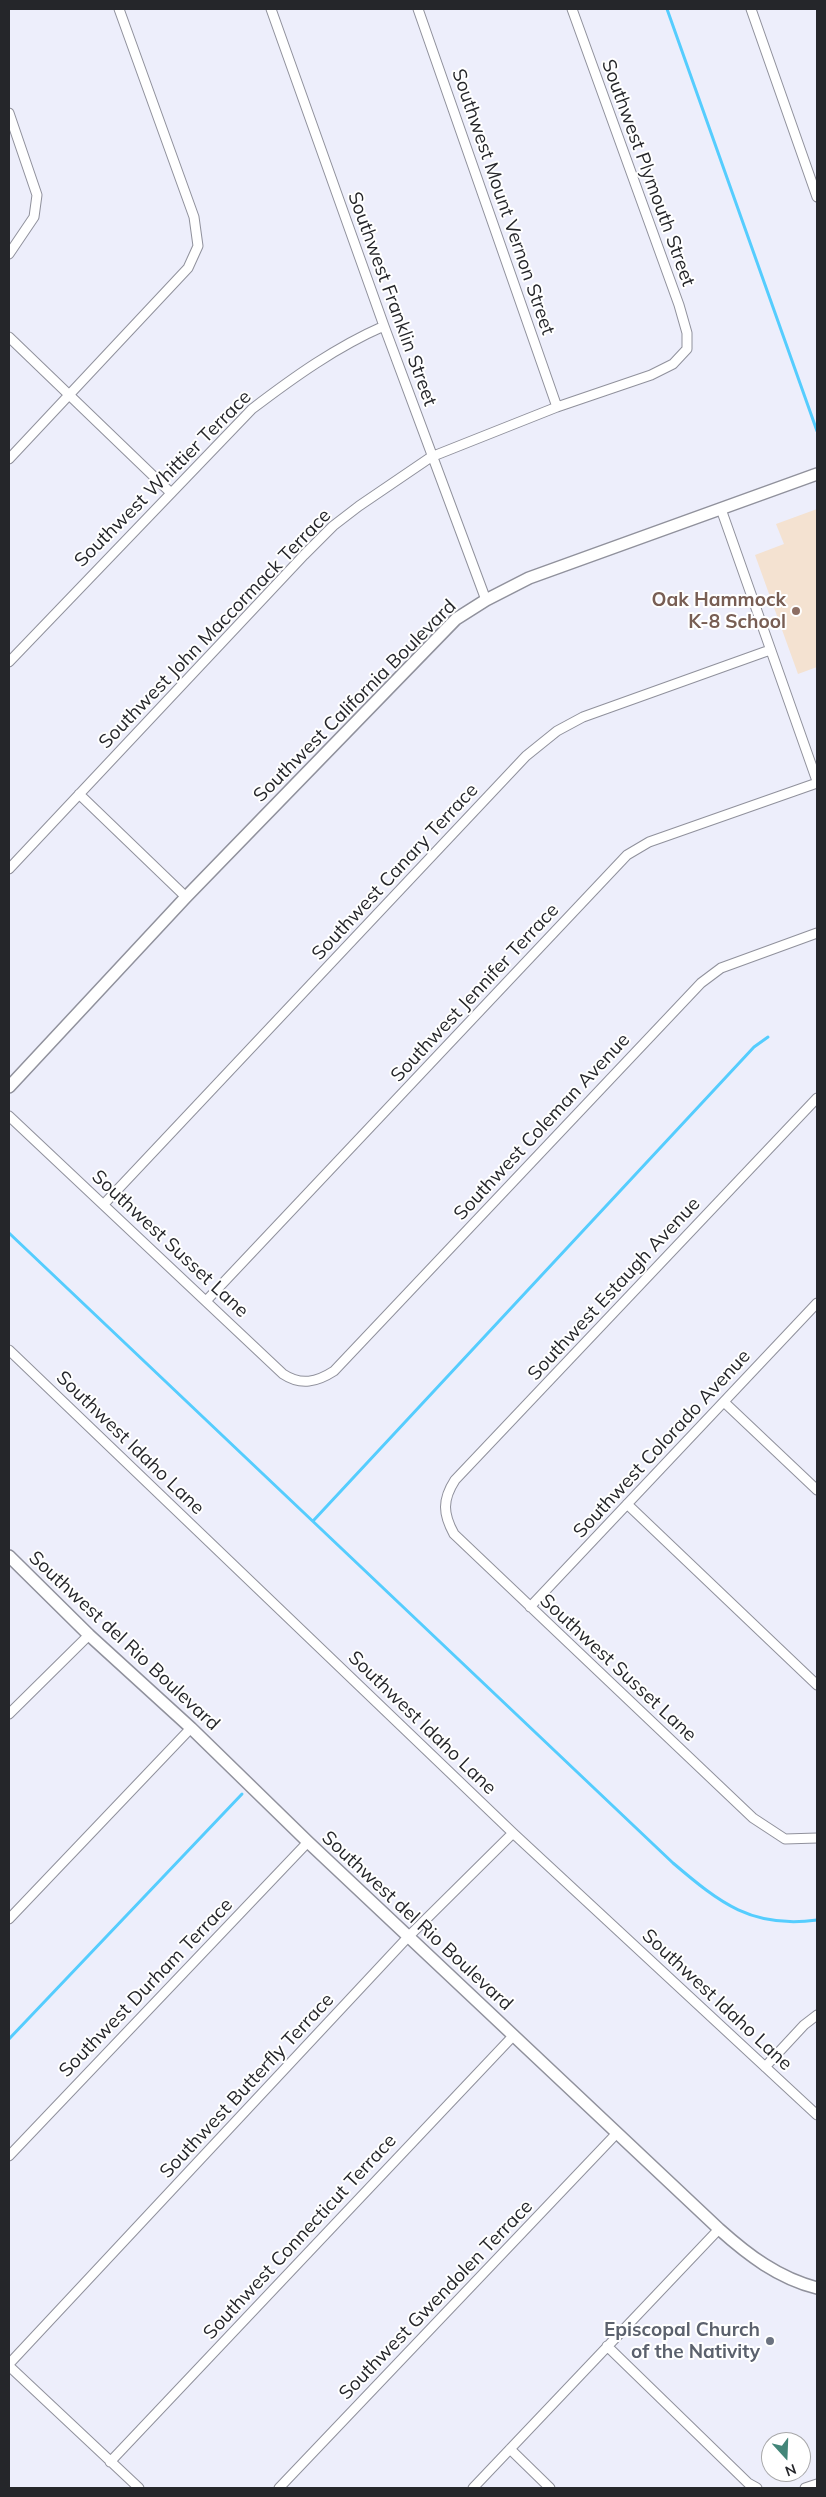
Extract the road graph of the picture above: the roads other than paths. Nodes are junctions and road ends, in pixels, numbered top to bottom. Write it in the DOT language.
graph roads {
  1 [pos="120,9"];
  2 [pos="271,9"];
  3 [pos="418,9"];
  4 [pos="572,9"];
  5 [pos="751,9"];
  6 [pos="9,113"];
  7 [pos="817,197"];
  8 [pos="9,254"];
  9 [pos="384,326"];
  10 [pos="9,337"];
  11 [pos="687,349"];
  12 [pos="70,394"];
  13 [pos="557,407"];
  14 [pos="432,457"];
  15 [pos="9,459"];
  16 [pos="817,474"];
  17 [pos="170,492"];
  18 [pos="721,509"];
  19 [pos="486,600"];
  20 [pos="770,650"];
  21 [pos="9,662"];
  22 [pos="817,782"];
  23 [pos="79,794"];
  24 [pos="9,869"];
  25 [pos="186,897"];
  26 [pos="817,933"];
  27 [pos="9,1087"];
  28 [pos="817,1098"];
  29 [pos="9,1116"];
  30 [pos="104,1204"];
  31 [pos="206,1301"];
  32 [pos="817,1303"];
  33 [pos="9,1350"];
  34 [pos="314,1381"];
  35 [pos="724,1402"];
  36 [pos="817,1490"];
  37 [pos="627,1504"];
  38 [pos="444,1507"];
  39 [pos="9,1556"];
  40 [pos="530,1607"];
  41 [pos="89,1635"];
  42 [pos="817,1685"];
  43 [pos="9,1714"];
  44 [pos="191,1728"];
  45 [pos="513,1833"];
  46 [pos="817,1838"];
  47 [pos="308,1842"];
  48 [pos="9,1919"];
  49 [pos="408,1937"];
  50 [pos="817,2015"];
  51 [pos="514,2035"];
  52 [pos="765,2066"];
  53 [pos="817,2115"];
  54 [pos="617,2133"];
  55 [pos="9,2156"];
  56 [pos="719,2229"];
  57 [pos="817,2288"];
  58 [pos="607,2346"];
  59 [pos="9,2365"];
  60 [pos="510,2449"];
  61 [pos="110,2462"];
  62 [pos="817,2484"];
  63 [pos="139,2488"];
  64 [pos="279,2488"];
  65 [pos="473,2488"];
  66 [pos="550,2488"];
  67 [pos="756,2488"];
  68 [pos="805,2488"];
  1 -- 12 [label="street"];
  2 -- 9 [label="street, Southwest Franklin Street"];
  3 -- 13 [label="street, Southwest Mount Vernon Street"];
  4 -- 11 [label="street, Southwest Plymouth Street"];
  5 -- 7 [label="street"];
  6 -- 8 [label="street"];
  9 -- 14 [label="street, Southwest Franklin Street"];
  9 -- 17 [label="street, Southwest Whittier Terrace"];
  10 -- 12 [label="street"];
  11 -- 13 [label="street, Southwest John Maccormack Terrace"];
  12 -- 15 [label="street"];
  12 -- 17 [label="street"];
  13 -- 14 [label="street, Southwest John Maccormack Terrace"];
  14 -- 19 [label="street, Southwest Franklin Street"];
  14 -- 23 [label="street, Southwest John Maccormack Terrace"];
  16 -- 18 [label="street, Southwest California Boulevard"];
  17 -- 21 [label="street, Southwest Whittier Terrace"];
  18 -- 19 [label="street, Southwest California Boulevard"];
  18 -- 20 [label="street"];
  19 -- 25 [label="street, Southwest California Boulevard"];
  20 -- 22 [label="street"];
  20 -- 30 [label="street, Southwest Canary Terrace"];
  22 -- 31 [label="street, Southwest Jennifer Terrace"];
  23 -- 24 [label="street, Southwest John Maccormack Terrace"];
  23 -- 25 [label="street"];
  25 -- 27 [label="street, Southwest California Boulevard"];
  26 -- 34 [label="street, Southwest Coleman Avenue"];
  28 -- 38 [label="street, Southwest Estaugh Avenue"];
  29 -- 30 [label="street, Southwest Susset Lane"];
  30 -- 31 [label="street, Southwest Susset Lane"];
  31 -- 34 [label="street, Southwest Susset Lane"];
  32 -- 35 [label="street, Southwest Colorado Avenue"];
  33 -- 45 [label="street, Southwest Idaho Lane"];
  35 -- 36 [label="street"];
  35 -- 37 [label="street, Southwest Colorado Avenue"];
  37 -- 40 [label="street, Southwest Colorado Avenue"];
  37 -- 42 [label="street"];
  38 -- 40 [label="street, Southwest Susset Lane"];
  39 -- 41 [label="street, Southwest del Rio Boulevard"];
  40 -- 46 [label="street, Southwest Susset Lane"];
  41 -- 43 [label="street"];
  41 -- 44 [label="street, Southwest del Rio Boulevard"];
  44 -- 47 [label="street, Southwest del Rio Boulevard"];
  44 -- 48 [label="street"];
  45 -- 49 [label="street, Southwest Butterfly Terrace"];
  45 -- 52 [label="street, Southwest Idaho Lane"];
  47 -- 49 [label="street, Southwest del Rio Boulevard"];
  47 -- 55 [label="street, Southwest Durham Terrace"];
  49 -- 51 [label="street, Southwest del Rio Boulevard"];
  49 -- 59 [label="street, Southwest Butterfly Terrace"];
  50 -- 52 [label="street"];
  51 -- 54 [label="street, Southwest del Rio Boulevard"];
  51 -- 61 [label="street, Southwest Connecticut Terrace"];
  52 -- 53 [label="street, Southwest Idaho Lane"];
  54 -- 56 [label="street, Southwest del Rio Boulevard"];
  54 -- 64 [label="street, Southwest Gwendolen Terrace"];
  56 -- 57 [label="street, Southwest del Rio Boulevard"];
  56 -- 58 [label="street"];
  58 -- 60 [label="street"];
  58 -- 67 [label="street"];
  59 -- 61 [label="street"];
  60 -- 65 [label="street"];
  60 -- 66 [label="street"];
  61 -- 63 [label="street"];
  62 -- 68 [label="street"];
}
